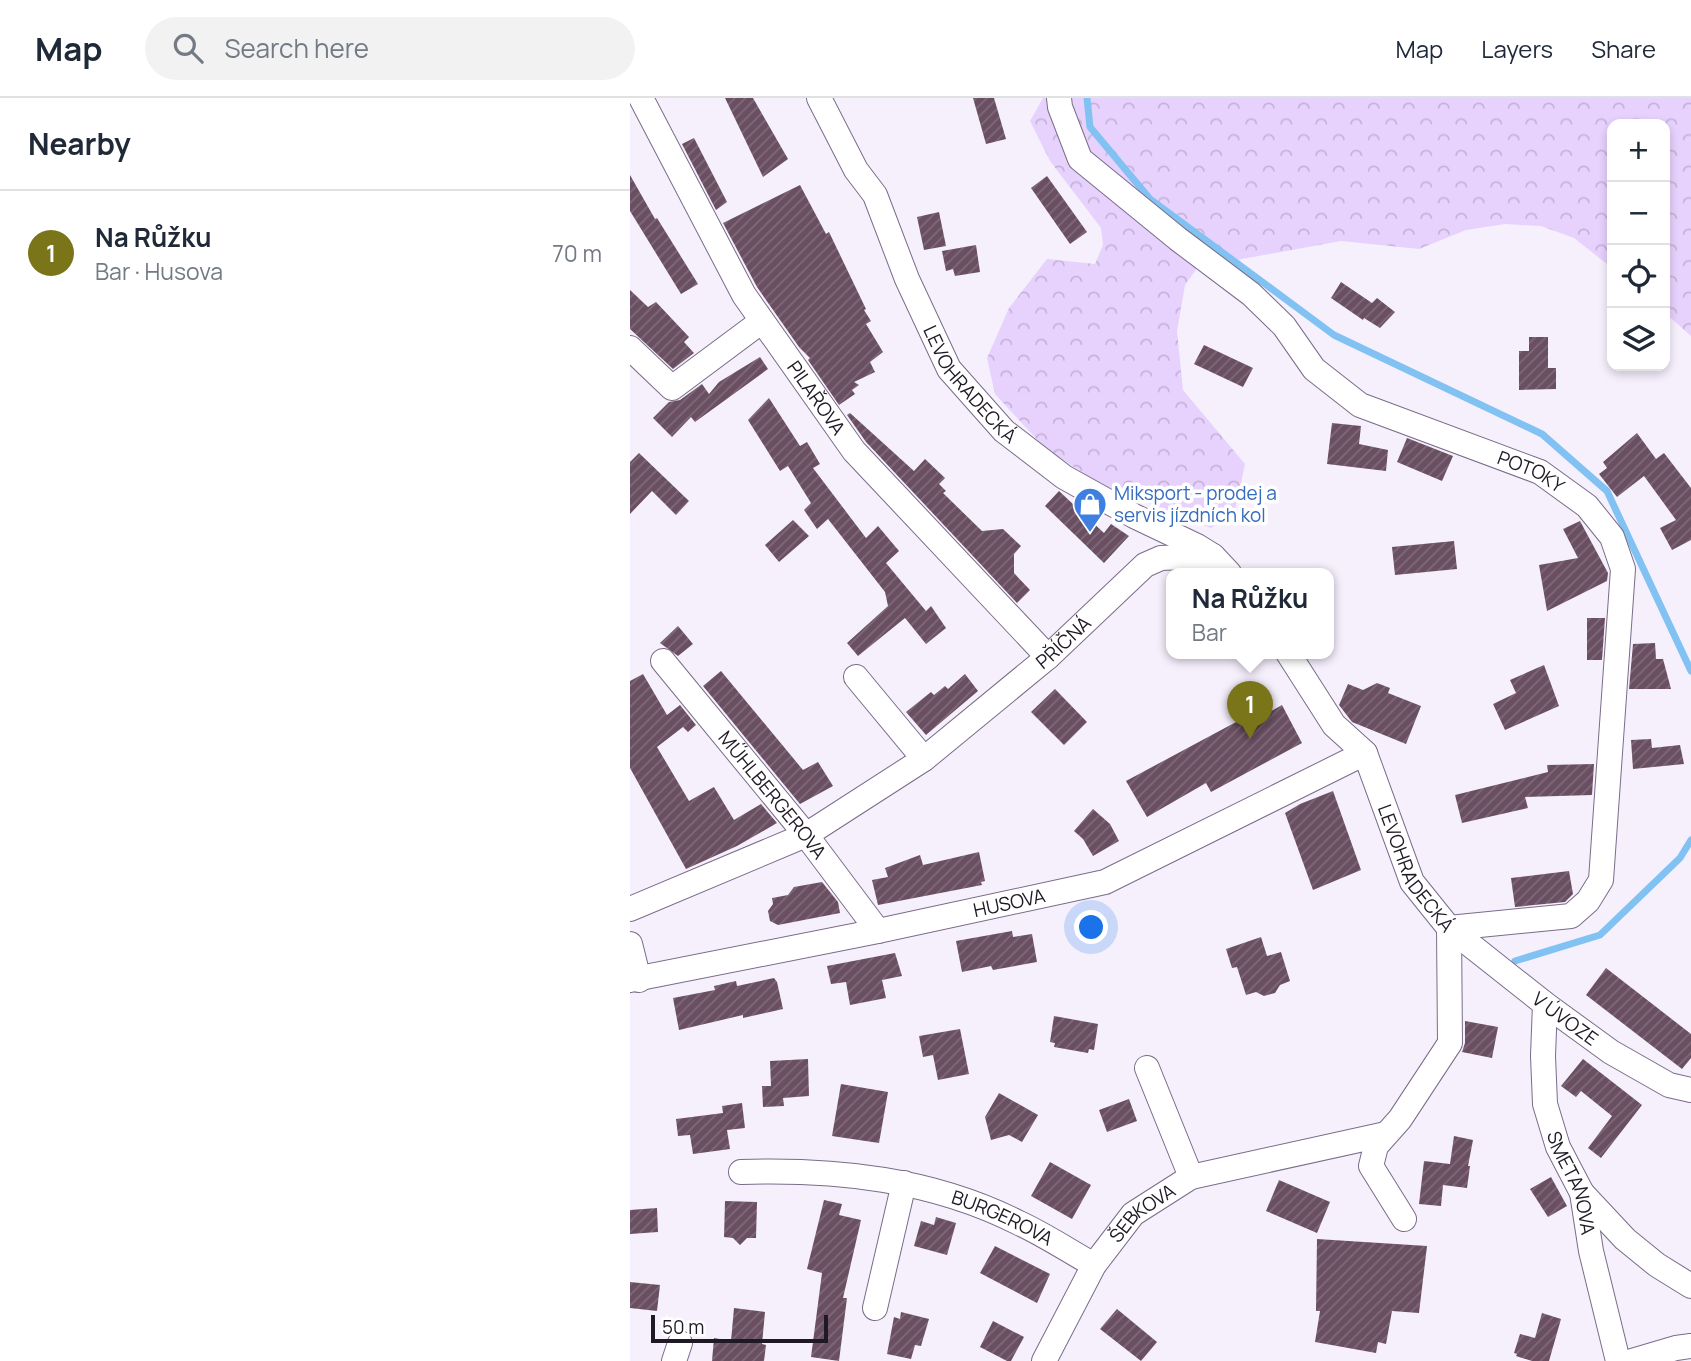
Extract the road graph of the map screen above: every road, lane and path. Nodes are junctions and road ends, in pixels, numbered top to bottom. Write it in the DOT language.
graph roads {
  1 [pos="640,98"];
  2 [pos="819,98"];
  3 [pos="1059,98"];
  4 [pos="762,321"];
  5 [pos="630,348"];
  6 [pos="1221,565"];
  7 [pos="1048,657"];
  8 [pos="1292,659"];
  9 [pos="663,661"];
  10 [pos="856,677"];
  11 [pos="1365,753"];
  12 [pos="924,759"];
  13 [pos="806,835"];
  14 [pos="630,909"];
  15 [pos="1450,928"];
  16 [pos="878,931"];
  17 [pos="630,944"];
  18 [pos="634,980"];
  19 [pos="1545,1004"];
  20 [pos="1147,1068"];
  21 [pos="1691,1090"];
  22 [pos="1387,1133"];
  23 [pos="741,1172"];
  24 [pos="1191,1177"];
  25 [pos="904,1183"];
  26 [pos="1582,1193"];
  27 [pos="1404,1219"];
  28 [pos="1094,1265"];
  29 [pos="1691,1286"];
  30 [pos="875,1308"];
  31 [pos="1691,1346"];
  32 [pos="1044,1361"];
  33 [pos="1618,1361"];
  34 [pos="1632,1361"];
  1 -- 4 [label="street, PILAŘOVA"];
  2 -- 6 [label="street, LEVOHRADECKÁ"];
  3 -- 15 [label="street, POTOKY"];
  4 -- 5 [label="street"];
  4 -- 7 [label="street, PILAŘOVA"];
  6 -- 7 [label="street, PŘÍČNÁ"];
  7 -- 12 [label="street, PŘÍČNÁ"];
  8 -- 11 [label="street, LEVOHRADECKÁ"];
  9 -- 13 [label="street, MŰHLBERGEROVA"];
  10 -- 12 [label="street"];
  11 -- 15 [label="street, LEVOHRADECKÁ"];
  11 -- 16 [label="street, HUSOVA"];
  12 -- 13 [label="street, PŘÍČNÁ"];
  13 -- 14 [label="street, PŘÍČNÁ"];
  13 -- 16 [label="street, MŰHLBERGEROVA"];
  15 -- 19 [label="street, V ÚVOZE"];
  15 -- 22 [label="street, LEVOHRADECKÁ"];
  16 -- 18 [label="street, HUSOVA"];
  17 -- 18 [label="street"];
  19 -- 21 [label="street, V ÚVOZE"];
  19 -- 26 [label="street, SMETANOVA"];
  20 -- 24 [label="street, ŠEBKOVA"];
  22 -- 24 [label="street"];
  22 -- 27 [label="street, LEVOHRADECKÁ"];
  23 -- 25 [label="street, BURGEROVA"];
  24 -- 28 [label="street, ŠEBKOVA"];
  25 -- 28 [label="street, BURGEROVA"];
  25 -- 30 [label="street"];
  26 -- 29 [label="street"];
  26 -- 33 [label="street, SMETANOVA"];
  28 -- 32 [label="street, ŠEBKOVA"];
  31 -- 34 [label="street"];
}
